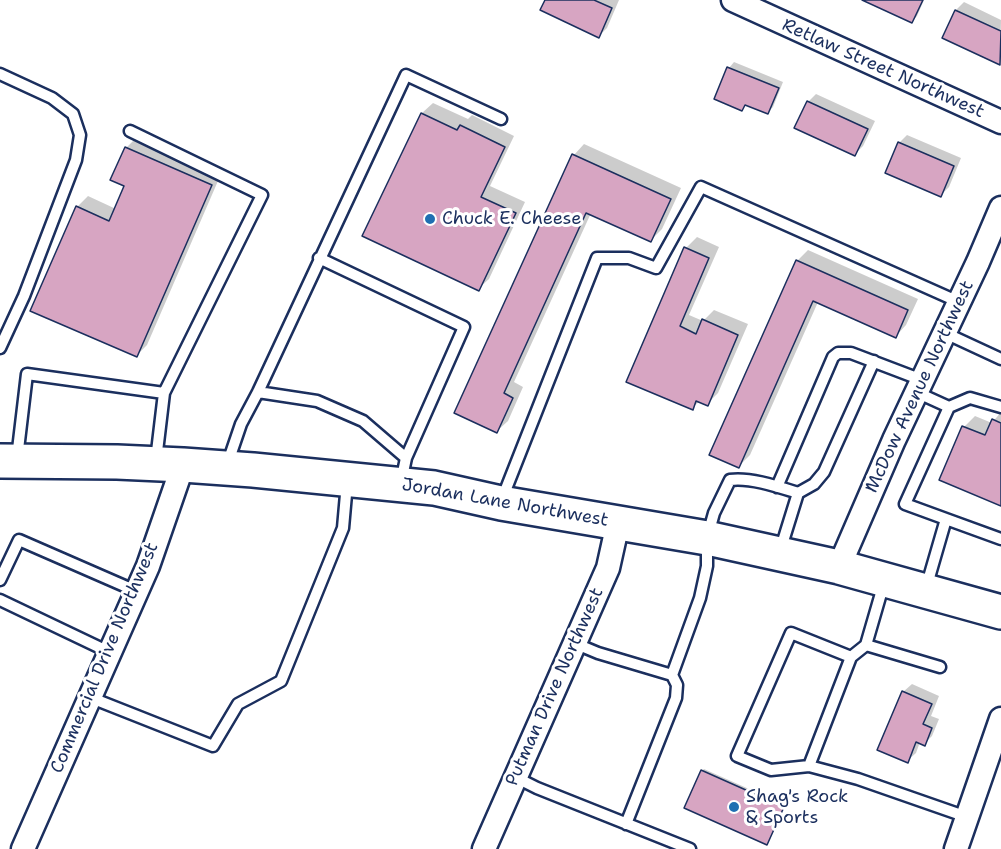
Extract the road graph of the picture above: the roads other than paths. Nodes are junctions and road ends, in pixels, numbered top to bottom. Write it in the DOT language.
graph roads {
  1 [pos="733,0"];
  2 [pos="0,75"];
  3 [pos="501,119"];
  4 [pos="1001,122"];
  5 [pos="130,130"];
  6 [pos="1001,208"];
  7 [pos="320,258"];
  8 [pos="959,302"];
  9 [pos="945,333"];
  10 [pos="0,348"];
  11 [pos="1001,358"];
  12 [pos="874,361"];
  13 [pos="919,386"];
  14 [pos="258,392"];
  15 [pos="164,393"];
  16 [pos="1001,406"];
  17 [pos="949,407"];
  18 [pos="8,461"];
  19 [pos="169,464"];
  20 [pos="226,468"];
  21 [pos="404,471"];
  22 [pos="348,480"];
  23 [pos="777,487"];
  24 [pos="798,493"];
  25 [pos="501,502"];
  26 [pos="946,519"];
  27 [pos="618,523"];
  28 [pos="707,538"];
  29 [pos="1001,539"];
  30 [pos="778,554"];
  31 [pos="839,567"];
  32 [pos="0,580"];
  33 [pos="885,580"];
  34 [pos="136,591"];
  35 [pos="926,591"];
  36 [pos="0,600"];
  37 [pos="1001,612"];
  38 [pos="574,643"];
  39 [pos="866,645"];
  40 [pos="110,652"];
  41 [pos="851,657"];
  42 [pos="940,667"];
  43 [pos="672,675"];
  44 [pos="89,697"];
  45 [pos="1001,719"];
  46 [pos="808,766"];
  47 [pos="515,777"];
  48 [pos="967,817"];
  49 [pos="626,824"];
  50 [pos="23,849"];
  51 [pos="484,849"];
  52 [pos="690,849"];
  53 [pos="956,849"];
  1 -- 4 [label="street, Retlaw Street Northwest"];
  2 -- 10 [label="lane"];
  3 -- 7 [label="lane"];
  5 -- 15 [label="lane"];
  6 -- 8 [label="street, McDow Avenue Northwest"];
  7 -- 14 [label="lane"];
  7 -- 21 [label="lane"];
  8 -- 9 [label="street, McDow Avenue Northwest"];
  8 -- 25 [label="lane"];
  9 -- 11 [label="lane"];
  9 -- 13 [label="street, McDow Avenue Northwest"];
  12 -- 13 [label="lane"];
  12 -- 23 [label="lane"];
  12 -- 24 [label="lane"];
  13 -- 17 [label="lane"];
  13 -- 31 [label="street, McDow Avenue Northwest"];
  14 -- 20 [label="lane"];
  14 -- 21 [label="lane"];
  15 -- 18 [label="lane"];
  15 -- 19 [label="lane"];
  16 -- 17 [label="lane"];
  17 -- 26 [label="lane"];
  18 -- 19 [label="main road, Jordan Lane Northwest"];
  19 -- 20 [label="main road, Jordan Lane Northwest"];
  19 -- 34 [label="street, Commercial Drive Northwest"];
  20 -- 22 [label="main road, Jordan Lane Northwest"];
  21 -- 22 [label="main road, Jordan Lane Northwest"];
  21 -- 25 [label="main road, Jordan Lane Northwest"];
  22 -- 44 [label="lane"];
  23 -- 24 [label="lane"];
  23 -- 28 [label="lane"];
  24 -- 30 [label="lane"];
  25 -- 27 [label="main road, Jordan Lane Northwest"];
  26 -- 29 [label="lane"];
  26 -- 35 [label="lane"];
  27 -- 28 [label="main road, Jordan Lane Northwest"];
  27 -- 38 [label="street, Putman Drive Northwest"];
  28 -- 30 [label="main road, Jordan Lane Northwest"];
  28 -- 43 [label="lane"];
  30 -- 31 [label="main road, Jordan Lane Northwest"];
  31 -- 33 [label="main road, Jordan Lane Northwest"];
  32 -- 34 [label="lane"];
  33 -- 35 [label="main road, Jordan Lane Northwest"];
  33 -- 39 [label="lane"];
  34 -- 40 [label="street, Commercial Drive Northwest"];
  35 -- 37 [label="main road, Jordan Lane Northwest"];
  36 -- 40 [label="lane"];
  38 -- 43 [label="lane"];
  38 -- 47 [label="street, Putman Drive Northwest"];
  39 -- 41 [label="lane"];
  39 -- 42 [label="lane"];
  40 -- 44 [label="street, Commercial Drive Northwest"];
  41 -- 46 [label="lane"];
  41 -- 46 [label="lane"];
  43 -- 49 [label="lane"];
  44 -- 50 [label="street, Commercial Drive Northwest"];
  45 -- 48 [label="street"];
  46 -- 48 [label="lane"];
  47 -- 49 [label="lane"];
  47 -- 51 [label="street, Putman Drive Northwest"];
  48 -- 53 [label="street"];
  49 -- 52 [label="lane"];
}
